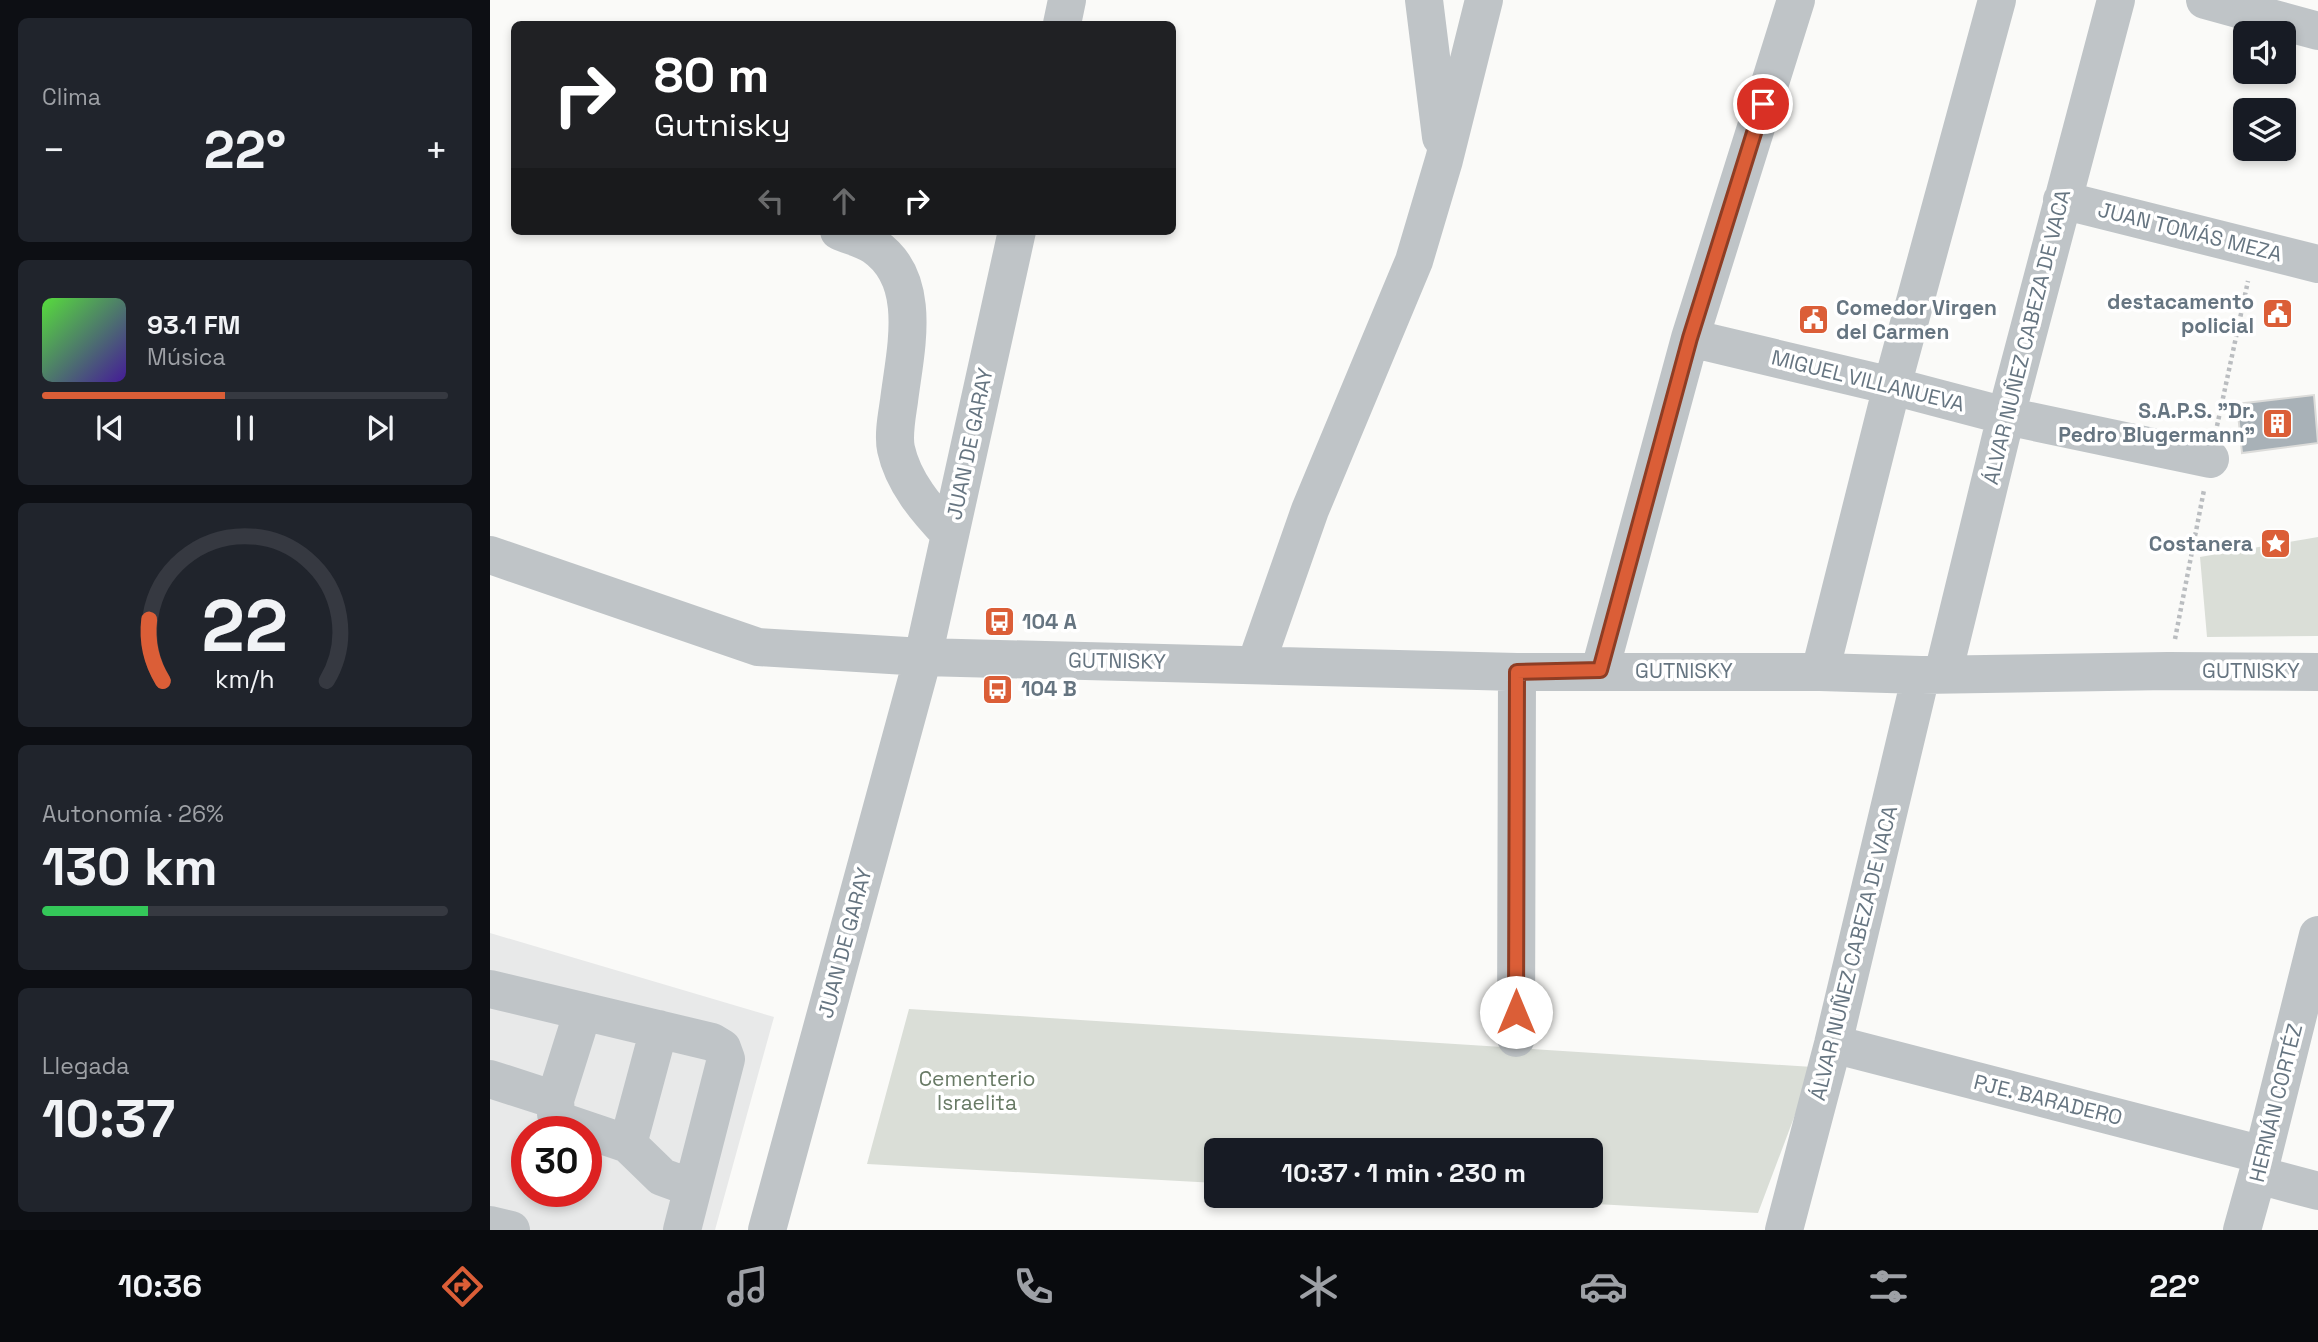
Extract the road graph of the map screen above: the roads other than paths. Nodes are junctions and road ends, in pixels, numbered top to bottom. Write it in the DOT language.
graph roads {
  1 [pos="1067,0"];
  2 [pos="1424,0"];
  3 [pos="1484,0"];
  4 [pos="1796,0"];
  5 [pos="1997,0"];
  6 [pos="2116,0"];
  7 [pos="2205,0"];
  8 [pos="1063,21"];
  9 [pos="2318,31"];
  10 [pos="1444,160"];
  11 [pos="2062,200"];
  12 [pos="848,235"];
  13 [pos="1016,235"];
  14 [pos="2318,264"];
  15 [pos="1690,338"];
  16 [pos="1892,386"];
  17 [pos="2006,416"];
  18 [pos="2210,459"];
  19 [pos="950,534"];
  20 [pos="490,555"];
  21 [pos="923,657"];
  22 [pos="1256,664"];
  23 [pos="1600,670"];
  24 [pos="1517,672"];
  25 [pos="1821,672"];
  26 [pos="2318,672"];
  27 [pos="1932,675"];
  28 [pos="2318,935"];
  29 [pos="490,989"];
  30 [pos="583,1011"];
  31 [pos="659,1029"];
  32 [pos="1516,1038"];
  33 [pos="1833,1044"];
  34 [pos="490,1079"];
  35 [pos="555,1100"];
  36 [pos="628,1144"];
  37 [pos="2260,1165"];
  38 [pos="692,1188"];
  39 [pos="2318,1191"];
  40 [pos="490,1225"];
  41 [pos="511,1230"];
  42 [pos="682,1230"];
  43 [pos="767,1230"];
  44 [pos="1784,1230"];
  45 [pos="2242,1230"];
  1 -- 8 [label="street"];
  2 -- 10 [label="street"];
  3 -- 10 [label="street"];
  4 -- 15 [label="street"];
  5 -- 16 [label="street"];
  6 -- 11 [label="street, ÁLVAR NUÑEZ CABEZA DE VACA"];
  7 -- 9 [label="street"];
  10 -- 22 [label="street"];
  11 -- 14 [label="street, JUAN TOMÁS MEZA"];
  11 -- 17 [label="street, ÁLVAR NUÑEZ CABEZA DE VACA"];
  12 -- 19 [label="street"];
  13 -- 19 [label="street, JUAN DE GARAY"];
  15 -- 16 [label="street, MIGUEL VILLANUEVA"];
  15 -- 23 [label="street"];
  16 -- 17 [label="street, MIGUEL VILLANUEVA"];
  16 -- 25 [label="street"];
  17 -- 18 [label="street, MIGUEL VILLANUEVA"];
  17 -- 27 [label="street, ÁLVAR NUÑEZ CABEZA DE VACA"];
  19 -- 21 [label="street, JUAN DE GARAY"];
  20 -- 21 [label="street, GUTNISKY"];
  21 -- 22 [label="street, GUTNISKY"];
  21 -- 43 [label="street, JUAN DE GARAY"];
  22 -- 24 [label="street, GUTNISKY"];
  23 -- 24 [label="street, GUTNISKY"];
  23 -- 25 [label="street, GUTNISKY"];
  24 -- 32 [label="street"];
  25 -- 27 [label="street, GUTNISKY"];
  26 -- 27 [label="street, GUTNISKY"];
  27 -- 33 [label="street, ÁLVAR NUÑEZ CABEZA DE VACA"];
  28 -- 37 [label="street, HERNÁN CORTÉZ"];
  29 -- 30 [label="street"];
  30 -- 31 [label="street"];
  30 -- 35 [label="street"];
  31 -- 36 [label="street"];
  31 -- 38 [label="street"];
  33 -- 37 [label="street, PJE. BARADERO"];
  33 -- 44 [label="street, ÁLVAR NUÑEZ CABEZA DE VACA"];
  34 -- 35 [label="street"];
  35 -- 36 [label="street"];
  36 -- 38 [label="street"];
  37 -- 39 [label="street, PJE. BARADERO"];
  37 -- 45 [label="street, HERNÁN CORTÉZ"];
  38 -- 42 [label="street"];
  40 -- 41 [label="street"];
}
